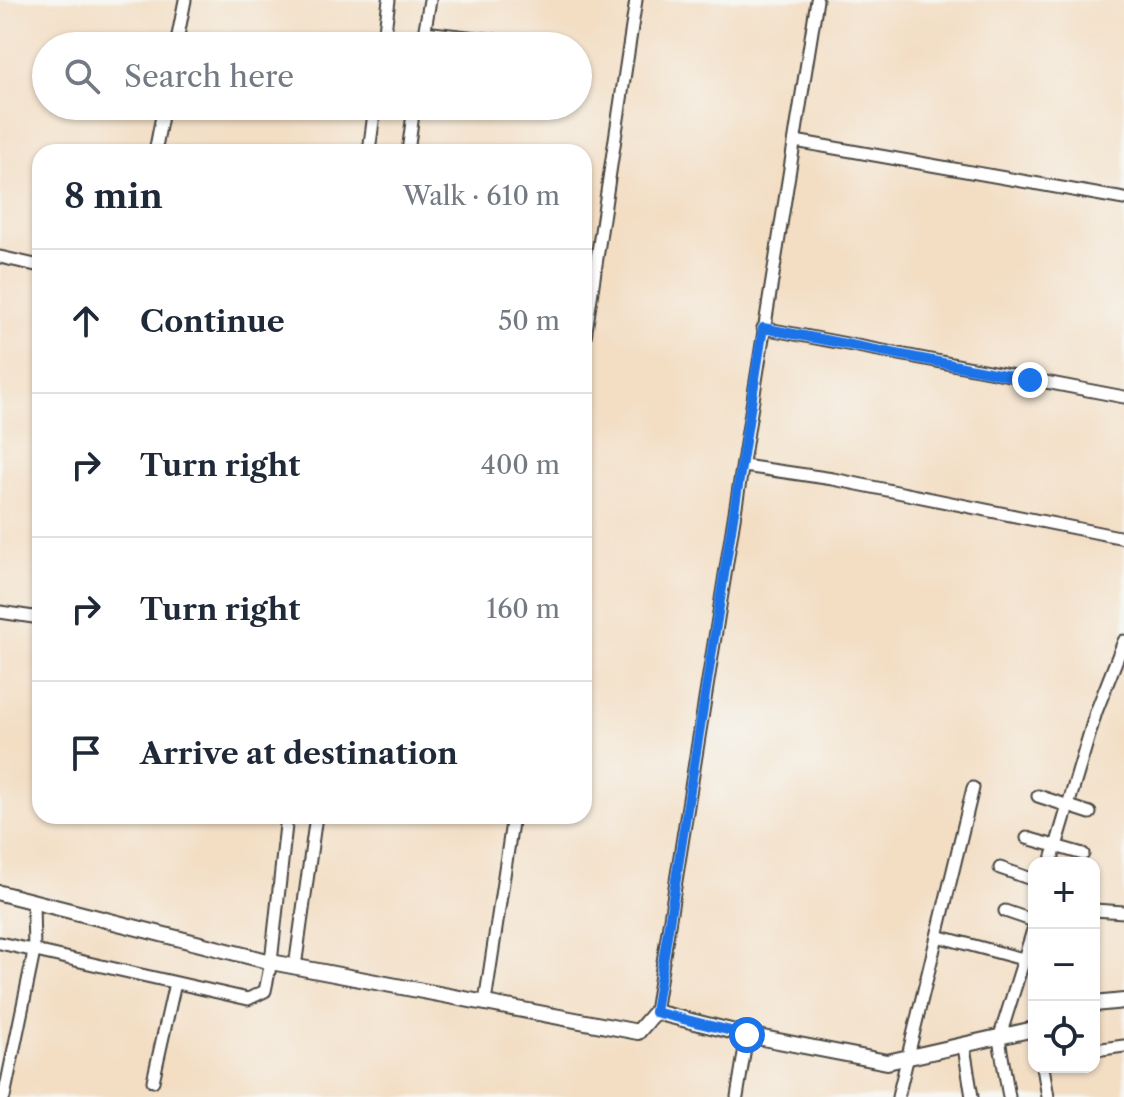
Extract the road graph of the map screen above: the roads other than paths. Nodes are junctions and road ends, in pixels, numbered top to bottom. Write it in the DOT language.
graph roads {
  1 [pos="185,0"];
  2 [pos="389,0"];
  3 [pos="430,0"];
  4 [pos="636,0"];
  5 [pos="817,0"];
  6 [pos="179,32"];
  7 [pos="385,32"];
  8 [pos="424,32"];
  9 [pos="161,120"];
  10 [pos="373,120"];
  11 [pos="412,120"];
  12 [pos="795,141"];
  13 [pos="157,144"];
  14 [pos="370,144"];
  15 [pos="409,144"];
  16 [pos="1124,199"];
  17 [pos="0,257"];
  18 [pos="32,264"];
  19 [pos="592,291"];
  20 [pos="763,328"];
  21 [pos="1124,397"];
  22 [pos="744,466"];
  23 [pos="1124,538"];
  24 [pos="0,612"];
  25 [pos="32,617"];
  26 [pos="1124,641"];
  27 [pos="973,788"];
  28 [pos="1038,796"];
  29 [pos="1068,806"];
  30 [pos="1090,813"];
  31 [pos="286,824"];
  32 [pos="315,824"];
  33 [pos="512,824"];
  34 [pos="1027,838"];
  35 [pos="1056,847"];
  36 [pos="1083,854"];
  37 [pos="1053,857"];
  38 [pos="1000,868"];
  39 [pos="1028,878"];
  40 [pos="0,893"];
  41 [pos="33,901"];
  42 [pos="1100,910"];
  43 [pos="1005,911"];
  44 [pos="1124,912"];
  45 [pos="1028,919"];
  46 [pos="937,936"];
  47 [pos="0,943"];
  48 [pos="34,952"];
  49 [pos="1028,961"];
  50 [pos="271,962"];
  51 [pos="1028,964"];
  52 [pos="295,967"];
  53 [pos="175,983"];
  54 [pos="1124,1001"];
  55 [pos="485,1002"];
  56 [pos="1100,1003"];
  57 [pos="655,1012"];
  58 [pos="1028,1031"];
  59 [pos="747,1035"];
  60 [pos="999,1039"];
  61 [pos="1124,1046"];
  62 [pos="964,1047"];
  63 [pos="1100,1049"];
  64 [pos="908,1058"];
  65 [pos="1044,1073"];
  66 [pos="153,1081"];
  67 [pos="4,1097"];
  68 [pos="737,1097"];
  69 [pos="898,1097"];
  70 [pos="972,1097"];
  71 [pos="1009,1097"];
  72 [pos="1048,1097"];
  1 -- 6 [label="street"];
  2 -- 7 [label="street"];
  3 -- 8 [label="street"];
  4 -- 19 [label="street"];
  5 -- 12 [label="street"];
  9 -- 13 [label="street"];
  10 -- 14 [label="street"];
  11 -- 15 [label="street"];
  12 -- 16 [label="street"];
  12 -- 20 [label="street"];
  17 -- 18 [label="street"];
  20 -- 21 [label="street"];
  20 -- 22 [label="street"];
  22 -- 23 [label="street"];
  22 -- 57 [label="street"];
  24 -- 25 [label="street"];
  26 -- 29 [label="street"];
  27 -- 46 [label="street"];
  28 -- 29 [label="street"];
  29 -- 30 [label="street"];
  29 -- 35 [label="street"];
  31 -- 50 [label="street"];
  32 -- 52 [label="street"];
  33 -- 55 [label="street"];
  34 -- 35 [label="street"];
  35 -- 36 [label="street"];
  35 -- 37 [label="street"];
  38 -- 39 [label="street"];
  40 -- 41 [label="street"];
  41 -- 48 [label="street"];
  41 -- 50 [label="street"];
  42 -- 44 [label="street"];
  43 -- 45 [label="street"];
  46 -- 49 [label="street"];
  46 -- 64 [label="street"];
  47 -- 48 [label="street"];
  48 -- 53 [label="street"];
  48 -- 67 [label="street"];
  50 -- 52 [label="street"];
  50 -- 53 [label="street"];
  51 -- 60 [label="street"];
  52 -- 55 [label="street"];
  53 -- 66 [label="street"];
  54 -- 56 [label="street"];
  55 -- 57 [label="street"];
  57 -- 59 [label="street"];
  58 -- 60 [label="street"];
  59 -- 64 [label="street"];
  59 -- 68 [label="street"];
  60 -- 62 [label="street"];
  60 -- 71 [label="street"];
  61 -- 63 [label="street"];
  62 -- 64 [label="street"];
  62 -- 70 [label="street"];
  64 -- 69 [label="street"];
  65 -- 72 [label="street"];
}
